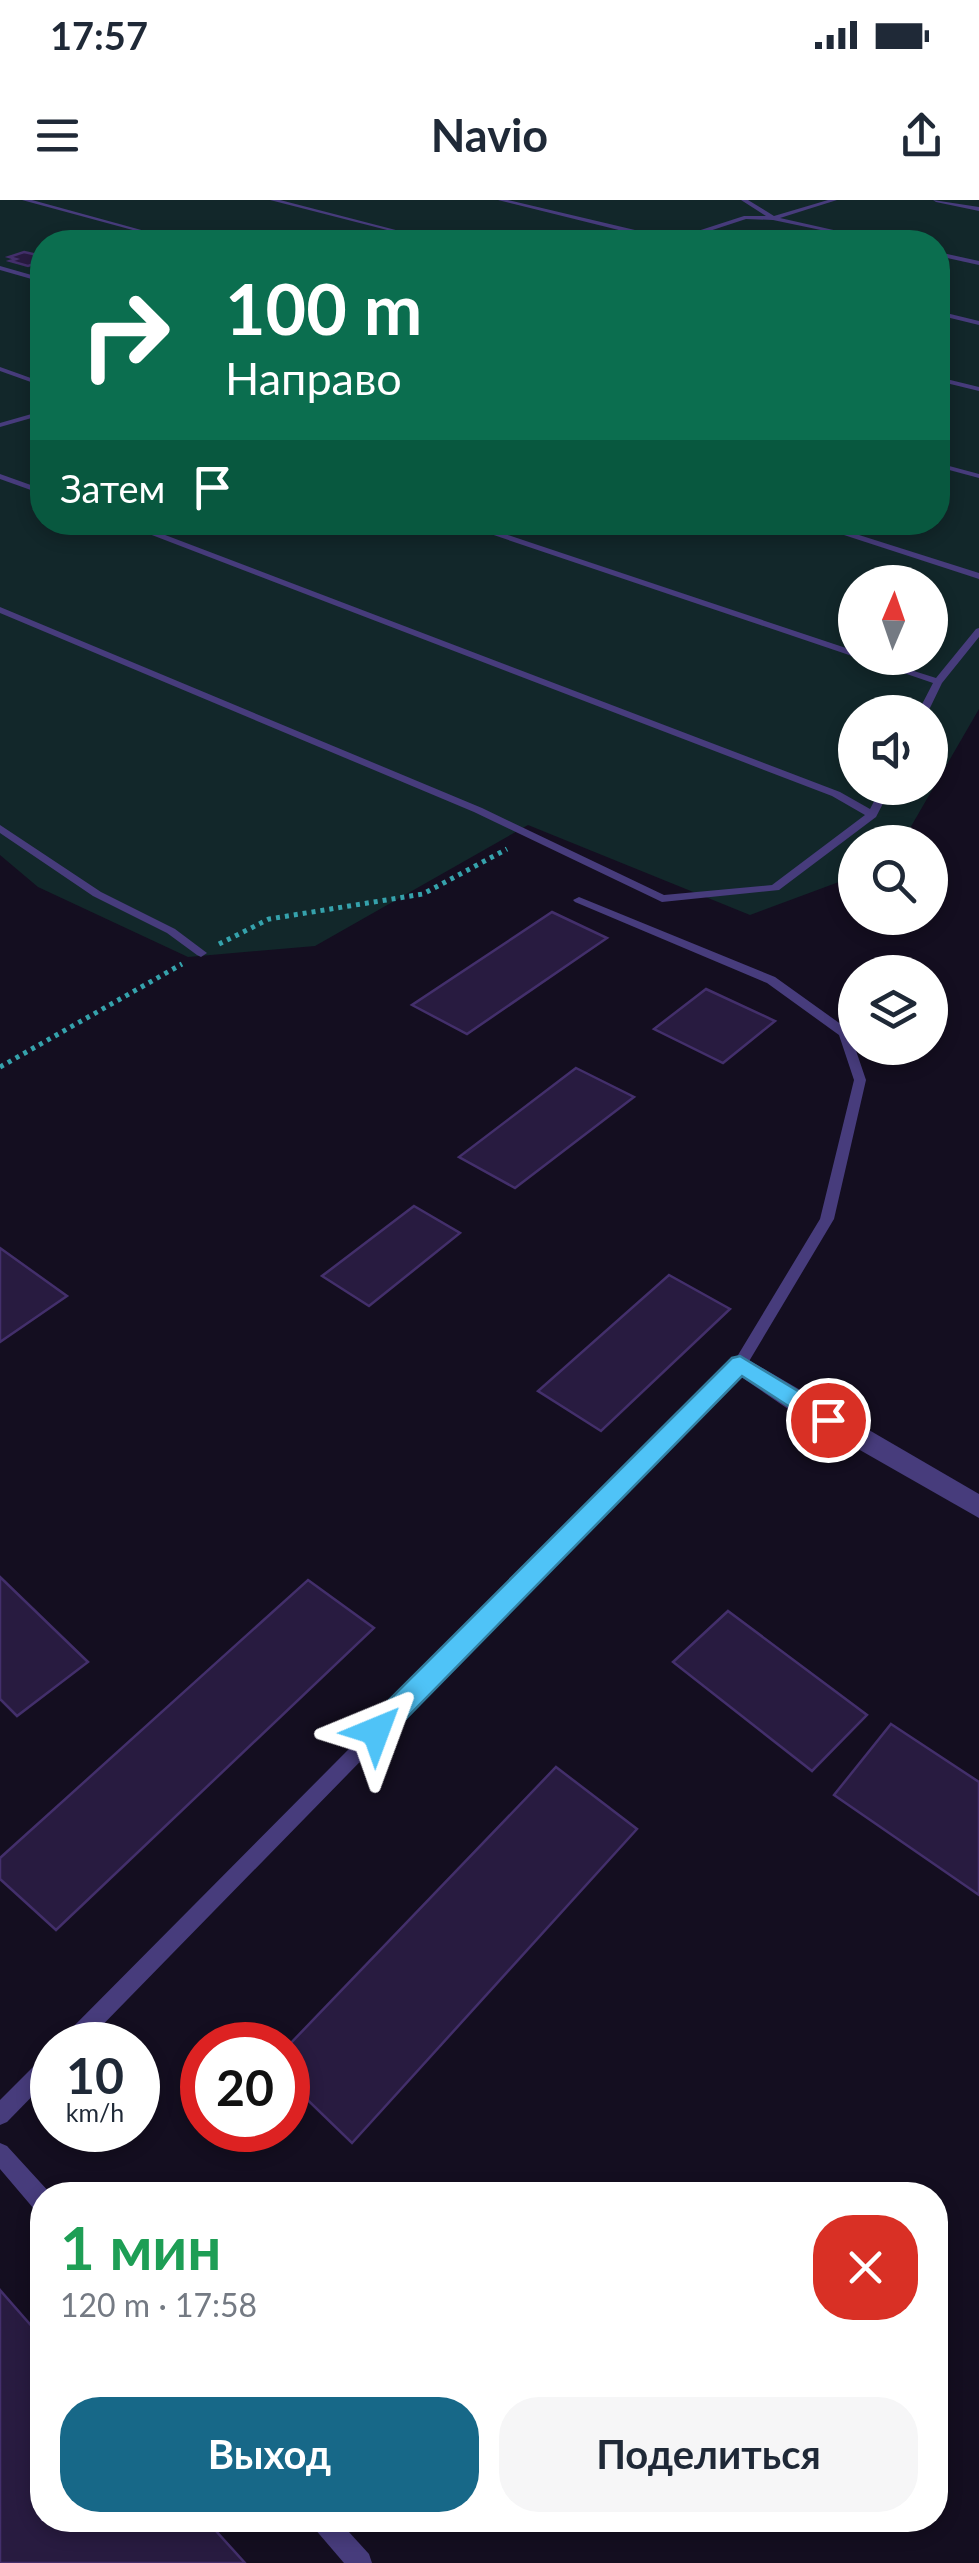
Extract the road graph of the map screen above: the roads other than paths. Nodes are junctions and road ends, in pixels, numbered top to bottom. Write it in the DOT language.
graph roads {
  1 [pos="25,200"];
  2 [pos="273,200"];
  3 [pos="501,200"];
  4 [pos="744,200"];
  5 [pos="834,200"];
  6 [pos="936,200"];
  7 [pos="979,209"];
  8 [pos="773,218"];
  9 [pos="137,230"];
  10 [pos="392,230"];
  11 [pos="623,230"];
  12 [pos="708,230"];
  13 [pos="828,230"];
  14 [pos="950,257"];
  15 [pos="979,263"];
  16 [pos="0,268"];
  17 [pos="30,277"];
  18 [pos="950,316"];
  19 [pos="979,323"];
  20 [pos="0,370"];
  21 [pos="30,380"];
  22 [pos="950,382"];
  23 [pos="979,389"];
  24 [pos="30,416"];
  25 [pos="0,425"];
  26 [pos="950,468"];
  27 [pos="0,476"];
  28 [pos="979,476"];
  29 [pos="30,487"];
  30 [pos="156,535"];
  31 [pos="498,535"];
  32 [pos="849,535"];
  33 [pos="979,576"];
  34 [pos="0,610"];
  35 [pos="979,631"];
  36 [pos="838,648"];
  37 [pos="917,675"];
  38 [pos="938,682"];
  39 [pos="932,695"];
  40 [pos="878,805"];
  41 [pos="872,816"];
  42 [pos="0,828"];
  43 [pos="579,900"];
  44 [pos="201,953"];
  45 [pos="740,1364"];
  46 [pos="979,1507"];
  47 [pos="92,2022"];
  48 [pos="30,2084"];
  49 [pos="0,2115"];
  50 [pos="0,2152"];
  51 [pos="30,2187"];
  52 [pos="333,2532"];
  53 [pos="360,2563"];
  1 -- 9 [label="lane"];
  2 -- 10 [label="lane"];
  3 -- 11 [label="lane"];
  4 -- 8 [label="lane"];
  5 -- 8 [label="lane"];
  6 -- 7 [label="lane"];
  8 -- 12 [label="lane"];
  8 -- 13 [label="lane"];
  14 -- 15 [label="lane"];
  16 -- 17 [label="lane"];
  18 -- 19 [label="lane"];
  20 -- 21 [label="lane"];
  22 -- 23 [label="lane"];
  24 -- 25 [label="lane"];
  26 -- 28 [label="lane"];
  27 -- 29 [label="lane"];
  30 -- 41 [label="lane"];
  31 -- 36 [label="lane"];
  32 -- 33 [label="lane"];
  34 -- 41 [label="lane"];
  35 -- 38 [label="lane"];
  37 -- 38 [label="lane"];
  38 -- 39 [label="lane"];
  40 -- 41 [label="lane"];
  42 -- 44 [label="lane"];
  43 -- 45 [label="lane"];
  45 -- 46 [label="street"];
  45 -- 47 [label="lane"];
  48 -- 49 [label="lane"];
  50 -- 51 [label="lane"];
  52 -- 53 [label="lane"];
}
